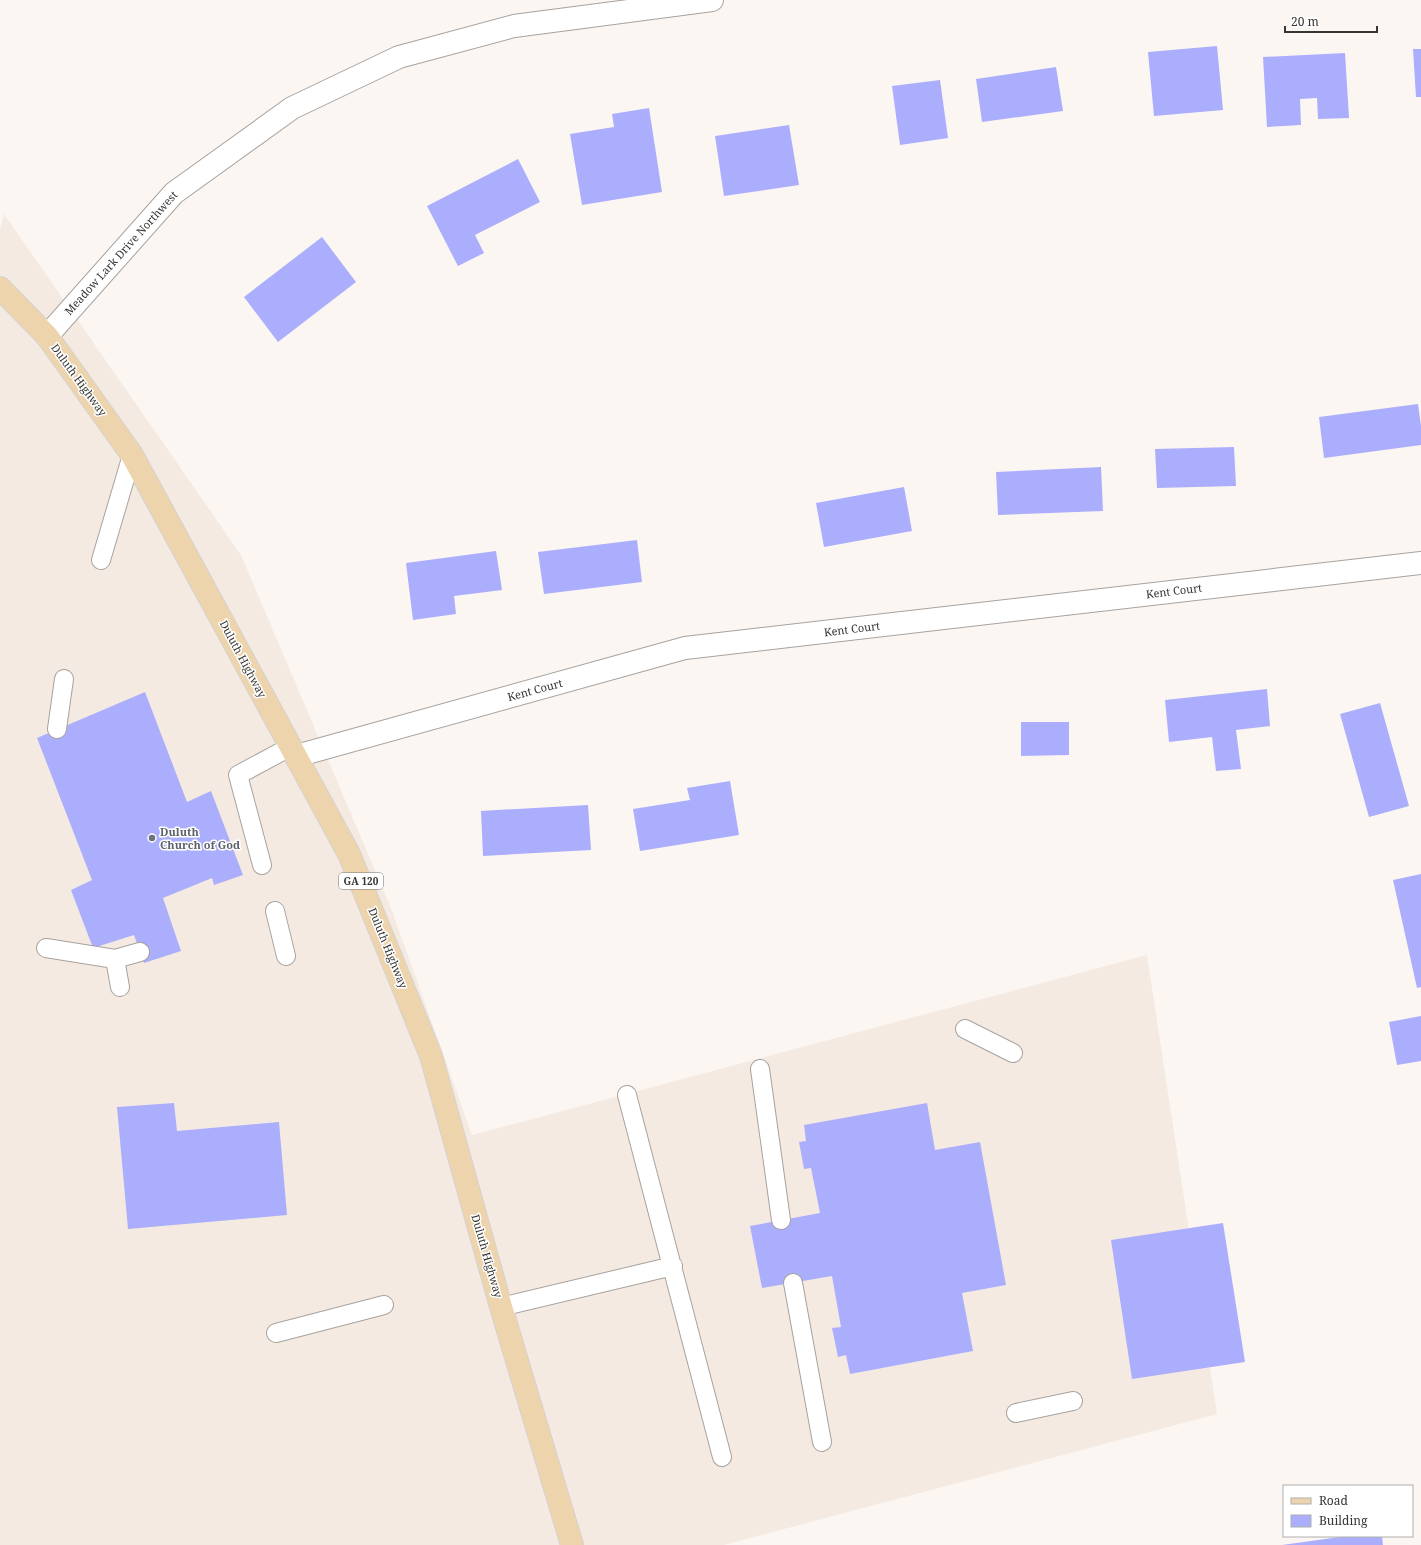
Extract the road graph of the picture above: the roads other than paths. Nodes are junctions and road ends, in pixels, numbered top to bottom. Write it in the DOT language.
graph roads {
  1 [pos="712,0"];
  2 [pos="0,288"];
  3 [pos="47,336"];
  4 [pos="132,455"];
  5 [pos="102,560"];
  6 [pos="1421,563"];
  7 [pos="64,679"];
  8 [pos="57,729"];
  9 [pos="293,751"];
  10 [pos="262,865"];
  11 [pos="275,911"];
  12 [pos="46,948"];
  13 [pos="140,952"];
  14 [pos="286,956"];
  15 [pos="115,959"];
  16 [pos="120,987"];
  17 [pos="965,1029"];
  18 [pos="1013,1053"];
  19 [pos="760,1069"];
  20 [pos="627,1094"];
  21 [pos="781,1220"];
  22 [pos="673,1266"];
  23 [pos="793,1283"];
  24 [pos="384,1305"];
  25 [pos="501,1307"];
  26 [pos="276,1333"];
  27 [pos="1073,1401"];
  28 [pos="1016,1413"];
  29 [pos="822,1442"];
  30 [pos="722,1457"];
  31 [pos="570,1544"];
  1 -- 3 [label="street, Meadow Lark Drive Northwest"];
  2 -- 3 [label="main road, Duluth Highway / GA 120"];
  3 -- 4 [label="main road, Duluth Highway / GA 120"];
  4 -- 5 [label="lane"];
  4 -- 9 [label="main road, Duluth Highway / GA 120"];
  6 -- 9 [label="street, Kent Court"];
  7 -- 8 [label="lane"];
  9 -- 10 [label="lane"];
  9 -- 25 [label="main road, Duluth Highway / GA 120"];
  11 -- 14 [label="lane"];
  12 -- 15 [label="lane"];
  13 -- 15 [label="lane"];
  15 -- 16 [label="lane"];
  17 -- 18 [label="lane"];
  19 -- 21 [label="lane"];
  20 -- 22 [label="lane"];
  22 -- 25 [label="lane"];
  22 -- 30 [label="lane"];
  23 -- 29 [label="lane"];
  24 -- 26 [label="lane"];
  25 -- 31 [label="main road, Duluth Highway / GA 120"];
  27 -- 28 [label="lane"];
}
